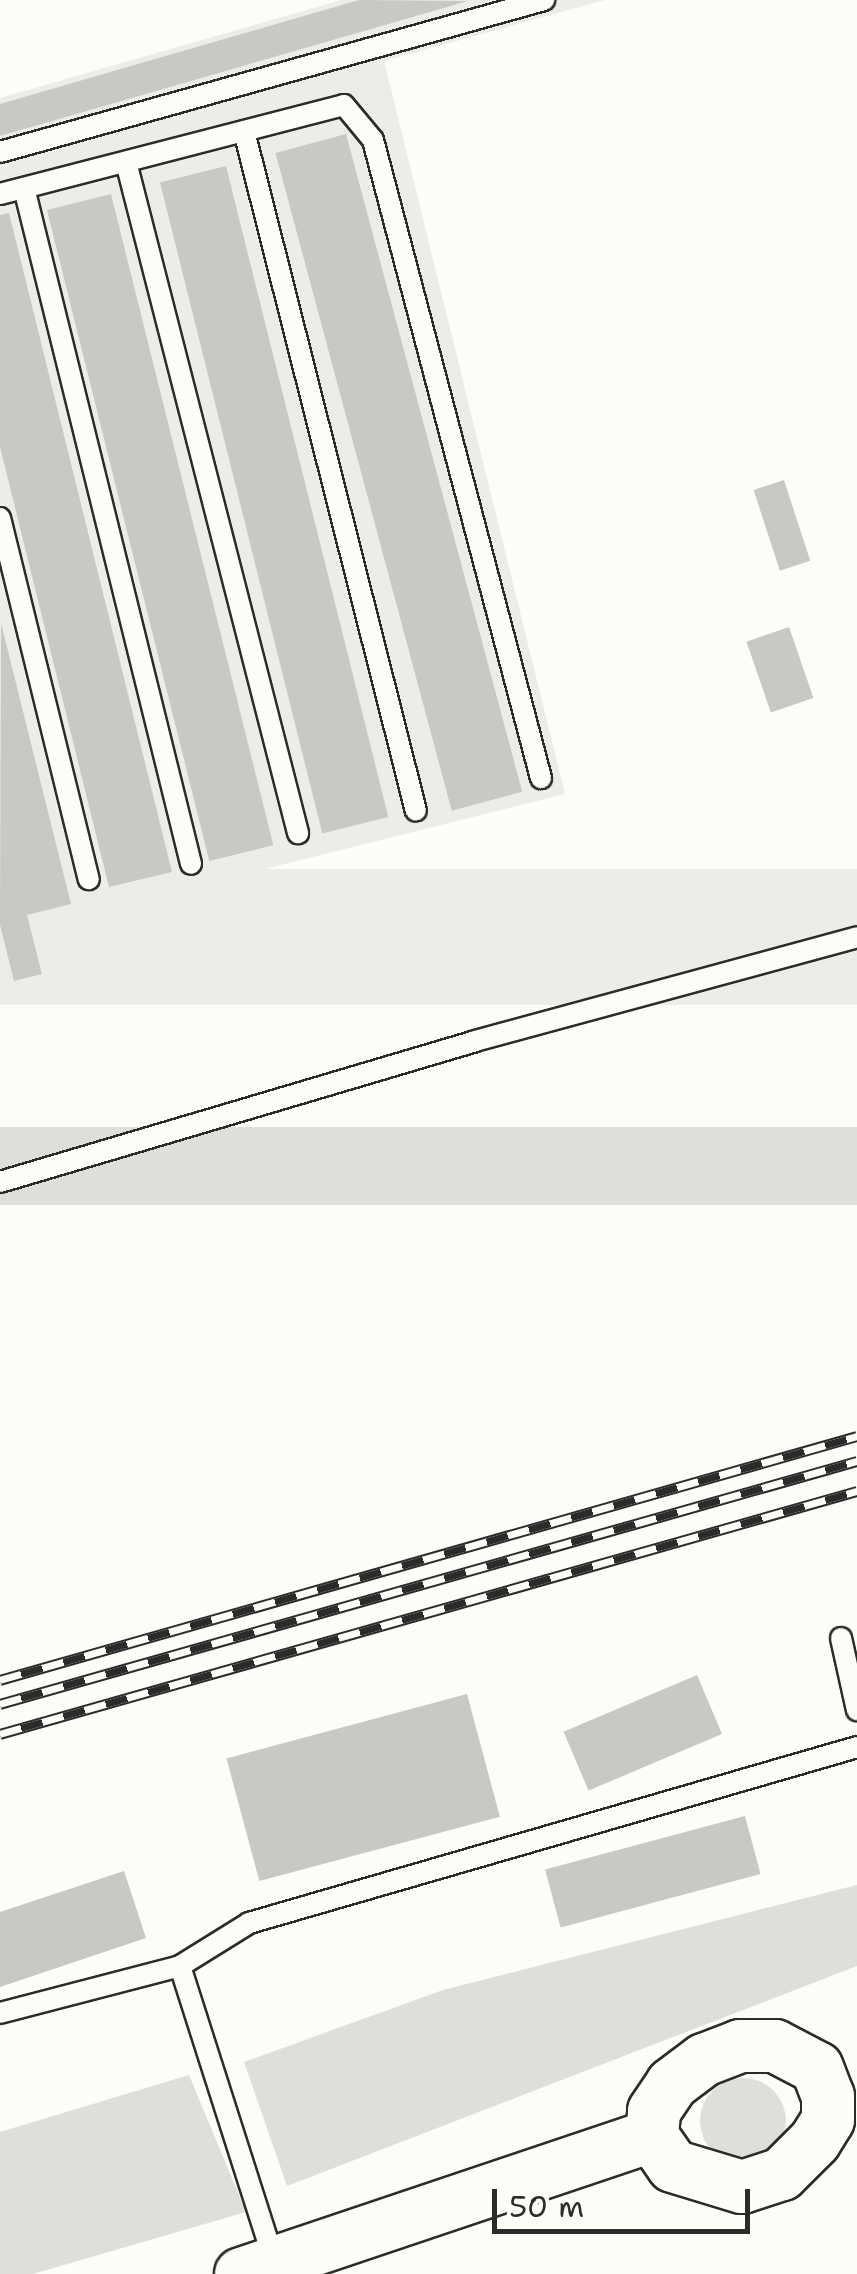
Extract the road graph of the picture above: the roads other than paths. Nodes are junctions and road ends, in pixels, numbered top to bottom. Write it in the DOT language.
graph roads {
  1 [pos="544,0"];
  2 [pos="244,131"];
  3 [pos="0,152"];
  4 [pos="126,162"];
  5 [pos="24,188"];
  6 [pos="0,194"];
  7 [pos="0,518"];
  8 [pos="540,778"];
  9 [pos="416,811"];
  10 [pos="298,833"];
  11 [pos="192,864"];
  12 [pos="89,879"];
  13 [pos="857,936"];
  14 [pos="0,1182"];
  15 [pos="841,1638"];
  16 [pos="857,1710"];
  17 [pos="857,1747"];
  18 [pos="180,1966"];
  19 [pos="0,2013"];
  20 [pos="837,2060"];
  21 [pos="652,2136"];
  22 [pos="258,2269"];
  1 -- 3 [label="lane"];
  2 -- 4 [label="lane"];
  2 -- 8 [label="lane"];
  2 -- 9 [label="lane"];
  4 -- 5 [label="lane"];
  4 -- 10 [label="lane"];
  5 -- 6 [label="lane"];
  5 -- 11 [label="lane"];
  7 -- 12 [label="lane"];
  13 -- 14 [label="lane"];
  15 -- 16 [label="lane"];
  17 -- 18 [label="lane"];
  18 -- 19 [label="lane"];
  18 -- 22 [label="lane"];
  20 -- 21 [label="street"];
  20 -- 21 [label="street"];
  21 -- 22 [label="street"];
}
